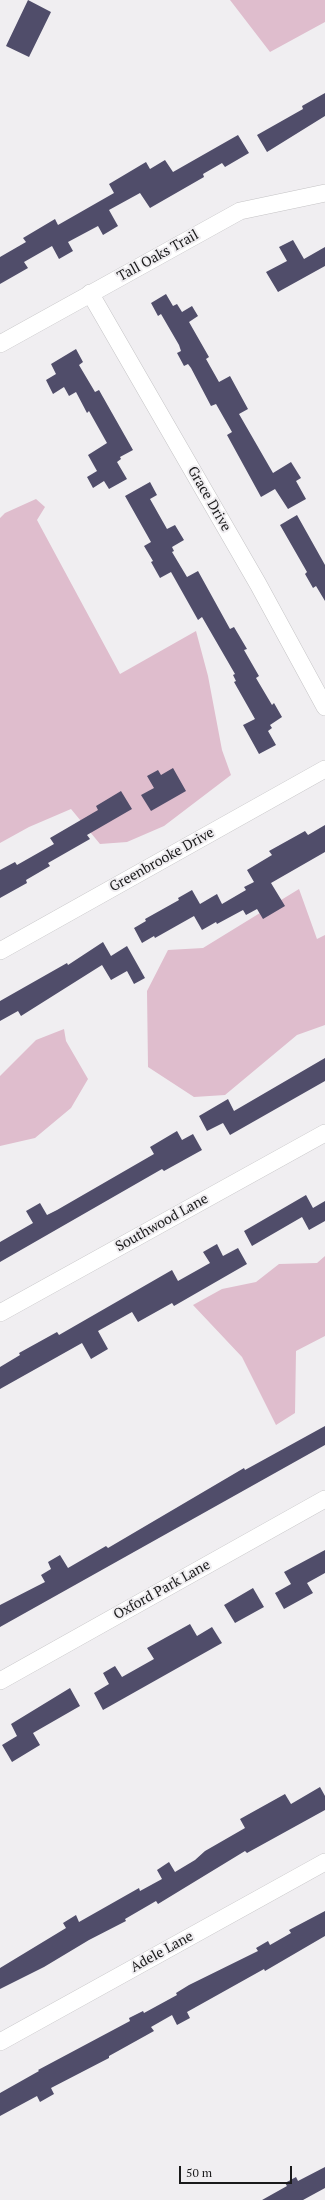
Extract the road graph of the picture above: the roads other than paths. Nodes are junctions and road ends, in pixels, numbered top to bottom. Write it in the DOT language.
graph roads {
  1 [pos="325,193"];
  2 [pos="90,293"];
  3 [pos="0,344"];
  4 [pos="325,707"];
  5 [pos="325,769"];
  6 [pos="0,951"];
  7 [pos="325,1133"];
  8 [pos="0,1313"];
  9 [pos="325,1499"];
  10 [pos="0,1681"];
  11 [pos="325,1862"];
  12 [pos="0,2042"];
  1 -- 2 [label="street, Tall Oaks Trail"];
  2 -- 3 [label="street, Tall Oaks Trail"];
  2 -- 4 [label="street, Grace Drive"];
  5 -- 6 [label="street, Greenbrooke Drive"];
  7 -- 8 [label="street, Southwood Lane"];
  9 -- 10 [label="street, Oxford Park Lane"];
  11 -- 12 [label="street, Adele Lane"];
}
